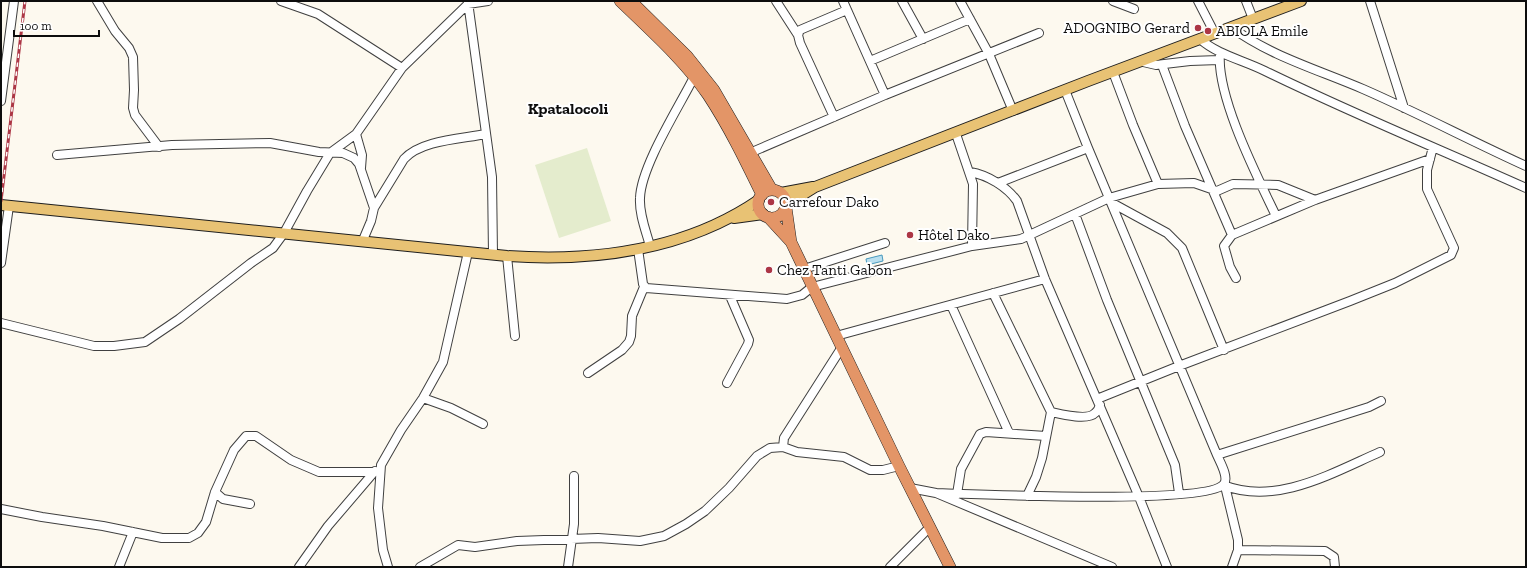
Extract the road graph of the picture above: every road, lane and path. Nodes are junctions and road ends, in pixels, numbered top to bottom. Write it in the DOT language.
graph roads {
  1 [pos="14,1"];
  2 [pos="97,1"];
  3 [pos="281,1"];
  4 [pos="488,1"];
  5 [pos="620,1"];
  6 [pos="631,1"];
  7 [pos="776,1"];
  8 [pos="843,1"];
  9 [pos="902,1"];
  10 [pos="960,1"];
  11 [pos="1113,1"];
  12 [pos="1198,1"];
  13 [pos="1246,1"];
  14 [pos="1301,1"];
  15 [pos="1370,1"];
  16 [pos="468,3"];
  17 [pos="1134,9"];
  18 [pos="847,10"];
  19 [pos="970,19"];
  20 [pos="1253,19"];
  21 [pos="1231,27"];
  22 [pos="1039,33"];
  23 [pos="798,34"];
  24 [pos="1215,34"];
  25 [pos="923,39"];
  26 [pos="1200,39"];
  27 [pos="989,54"];
  28 [pos="1220,56"];
  29 [pos="870,61"];
  30 [pos="1143,62"];
  31 [pos="1162,65"];
  32 [pos="402,68"];
  33 [pos="1113,72"];
  34 [pos="694,77"];
  35 [pos="2,90"];
  36 [pos="1065,90"];
  37 [pos="885,95"];
  38 [pos="1,101"];
  39 [pos="1404,108"];
  40 [pos="1013,111"];
  41 [pos="834,117"];
  42 [pos="356,134"];
  43 [pos="486,134"];
  44 [pos="956,134"];
  45 [pos="160,147"];
  46 [pos="1433,147"];
  47 [pos="1088,148"];
  48 [pos="752,152"];
  49 [pos="330,153"];
  50 [pos="57,155"];
  51 [pos="1430,159"];
  52 [pos="1526,166"];
  53 [pos="361,168"];
  54 [pos="970,172"];
  55 [pos="998,183"];
  56 [pos="1158,184"];
  57 [pos="1261,184"];
  58 [pos="815,187"];
  59 [pos="1526,188"];
  60 [pos="1211,189"];
  61 [pos="768,194"];
  62 [pos="1315,200"];
  63 [pos="1110,201"];
  64 [pos="5,205"];
  65 [pos="786,206"];
  66 [pos="374,208"];
  67 [pos="1075,214"];
  68 [pos="765,215"];
  69 [pos="1276,216"];
  70 [pos="730,219"];
  71 [pos="284,233"];
  72 [pos="1029,234"];
  73 [pos="1232,235"];
  74 [pos="363,240"];
  75 [pos="791,242"];
  76 [pos="885,243"];
  77 [pos="650,246"];
  78 [pos="972,246"];
  79 [pos="638,249"];
  80 [pos="468,252"];
  81 [pos="493,255"];
  82 [pos="507,256"];
  83 [pos="1,263"];
  84 [pos="804,270"];
  85 [pos="1236,278"];
  86 [pos="1045,279"];
  87 [pos="644,287"];
  88 [pos="812,287"];
  89 [pos="994,294"];
  90 [pos="730,296"];
  91 [pos="950,305"];
  92 [pos="1,323"];
  93 [pos="515,336"];
  94 [pos="836,336"];
  95 [pos="842,347"];
  96 [pos="1224,350"];
  97 [pos="1180,366"];
  98 [pos="588,373"];
  99 [pos="1140,381"];
  100 [pos="727,383"];
  101 [pos="423,398"];
  102 [pos="1381,401"];
  103 [pos="1098,402"];
  104 [pos="1051,412"];
  105 [pos="483,424"];
  106 [pos="1008,433"];
  107 [pos="1046,436"];
  108 [pos="783,447"];
  109 [pos="1380,452"];
  110 [pos="1217,455"];
  111 [pos="381,465"];
  112 [pos="898,466"];
  113 [pos="374,472"];
  114 [pos="574,476"];
  115 [pos="1224,486"];
  116 [pos="910,488"];
  117 [pos="215,492"];
  118 [pos="936,493"];
  119 [pos="1180,493"];
  120 [pos="957,494"];
  121 [pos="1027,496"];
  122 [pos="1139,497"];
  123 [pos="250,504"];
  124 [pos="1,509"];
  125 [pos="930,527"];
  126 [pos="133,532"];
  127 [pos="573,540"];
  128 [pos="1238,550"];
  129 [pos="119,567"];
  130 [pos="299,567"];
  131 [pos="388,567"];
  132 [pos="420,567"];
  133 [pos="568,567"];
  134 [pos="890,567"];
  135 [pos="950,567"];
  136 [pos="1112,567"];
  137 [pos="1167,567"];
  138 [pos="1232,567"];
  139 [pos="1335,567"];
  1 -- 35 [label="street"];
  2 -- 45 [label="street"];
  3 -- 32 [label="street"];
  4 -- 16 [label="street"];
  5 -- 34 [label="highway"];
  6 -- 48 [label="highway"];
  7 -- 23 [label="street"];
  8 -- 18 [label="street"];
  9 -- 25 [label="street"];
  10 -- 19 [label="street"];
  11 -- 17 [label="street"];
  12 -- 24 [label="street"];
  13 -- 20 [label="street"];
  14 -- 20 [label="main road"];
  15 -- 39 [label="street"];
  16 -- 32 [label="street"];
  16 -- 43 [label="street"];
  18 -- 23 [label="street"];
  18 -- 29 [label="street"];
  19 -- 25 [label="street"];
  19 -- 27 [label="street"];
  20 -- 21 [label="main road"];
  21 -- 24 [label="main road"];
  21 -- 39 [label="street"];
  22 -- 27 [label="street"];
  23 -- 41 [label="street"];
  24 -- 26 [label="main road"];
  25 -- 29 [label="street"];
  26 -- 28 [label="street"];
  26 -- 30 [label="main road"];
  27 -- 37 [label="street"];
  27 -- 40 [label="street"];
  28 -- 31 [label="street"];
  28 -- 46 [label="street"];
  28 -- 57 [label="street"];
  29 -- 37 [label="street"];
  30 -- 31 [label="street"];
  30 -- 33 [label="main road"];
  31 -- 60 [label="street"];
  32 -- 42 [label="street"];
  33 -- 36 [label="main road"];
  33 -- 56 [label="street"];
  34 -- 61 [label="highway"];
  34 -- 77 [label="street"];
  35 -- 38 [label="street"];
  36 -- 40 [label="main road"];
  36 -- 47 [label="street"];
  37 -- 41 [label="street"];
  39 -- 52 [label="street"];
  40 -- 44 [label="main road"];
  41 -- 48 [label="street"];
  42 -- 49 [label="street"];
  42 -- 53 [label="street"];
  43 -- 66 [label="street"];
  43 -- 81 [label="street"];
  44 -- 54 [label="street"];
  44 -- 58 [label="main road"];
  45 -- 49 [label="street"];
  45 -- 50 [label="street"];
  46 -- 51 [label="street"];
  46 -- 59 [label="street"];
  47 -- 55 [label="street"];
  47 -- 63 [label="street"];
  48 -- 61 [label="highway"];
  49 -- 53 [label="street"];
  49 -- 71 [label="street"];
  51 -- 62 [label="street"];
  51 -- 96 [label="street"];
  53 -- 66 [label="street"];
  54 -- 55 [label="street"];
  54 -- 78 [label="street"];
  55 -- 72 [label="street"];
  56 -- 60 [label="street"];
  56 -- 63 [label="street"];
  57 -- 60 [label="street"];
  57 -- 62 [label="street"];
  57 -- 69 [label="street"];
  58 -- 61 [label="main road"];
  58 -- 65 [label="main road"];
  60 -- 73 [label="street"];
  61 -- 65 [label="highway"];
  61 -- 68 [label="highway"];
  61 -- 70 [label="main road"];
  62 -- 69 [label="street"];
  63 -- 67 [label="street"];
  63 -- 96 [label="street"];
  63 -- 97 [label="street"];
  64 -- 71 [label="main road"];
  64 -- 83 [label="street"];
  65 -- 68 [label="highway"];
  65 -- 75 [label="highway"];
  66 -- 74 [label="street"];
  67 -- 72 [label="street"];
  67 -- 99 [label="street"];
  68 -- 70 [label="main road"];
  68 -- 75 [label="highway"];
  69 -- 73 [label="street"];
  70 -- 77 [label="main road"];
  71 -- 74 [label="main road"];
  71 -- 92 [label="street"];
  72 -- 78 [label="street"];
  72 -- 86 [label="street"];
  73 -- 85 [label="street"];
  74 -- 80 [label="main road"];
  75 -- 84 [label="highway"];
  76 -- 84 [label="street"];
  77 -- 79 [label="main road"];
  78 -- 88 [label="street"];
  79 -- 82 [label="main road"];
  79 -- 87 [label="street"];
  80 -- 81 [label="main road"];
  80 -- 101 [label="street"];
  81 -- 82 [label="main road"];
  82 -- 93 [label="street"];
  84 -- 88 [label="highway"];
  86 -- 89 [label="street"];
  86 -- 103 [label="street"];
  87 -- 90 [label="street"];
  87 -- 98 [label="street"];
  88 -- 90 [label="street"];
  88 -- 94 [label="highway"];
  89 -- 91 [label="street"];
  89 -- 104 [label="street"];
  90 -- 100 [label="street"];
  91 -- 94 [label="street"];
  91 -- 106 [label="street"];
  94 -- 95 [label="highway"];
  95 -- 108 [label="street"];
  95 -- 112 [label="highway"];
  96 -- 97 [label="street"];
  97 -- 99 [label="street"];
  97 -- 110 [label="street"];
  99 -- 103 [label="street"];
  99 -- 119 [label="street"];
  101 -- 105 [label="street"];
  101 -- 111 [label="street"];
  102 -- 110 [label="street"];
  103 -- 104 [label="street"];
  103 -- 122 [label="street"];
  104 -- 107 [label="street"];
  106 -- 107 [label="street"];
  106 -- 120 [label="street"];
  107 -- 121 [label="street"];
  108 -- 112 [label="street"];
  108 -- 127 [label="street"];
  109 -- 115 [label="street"];
  110 -- 115 [label="street"];
  111 -- 113 [label="street"];
  111 -- 131 [label="street"];
  112 -- 116 [label="highway"];
  113 -- 117 [label="street"];
  113 -- 130 [label="street"];
  114 -- 127 [label="street"];
  115 -- 119 [label="street"];
  115 -- 128 [label="street"];
  116 -- 118 [label="street"];
  116 -- 125 [label="highway"];
  117 -- 123 [label="street"];
  117 -- 126 [label="street"];
  118 -- 120 [label="street"];
  118 -- 136 [label="street"];
  119 -- 122 [label="street"];
  120 -- 121 [label="street"];
  121 -- 122 [label="street"];
  122 -- 137 [label="street"];
  124 -- 126 [label="street"];
  125 -- 134 [label="street"];
  125 -- 135 [label="highway"];
  126 -- 129 [label="street"];
  127 -- 132 [label="street"];
  127 -- 133 [label="street"];
  128 -- 138 [label="street"];
  128 -- 139 [label="street"];
}
